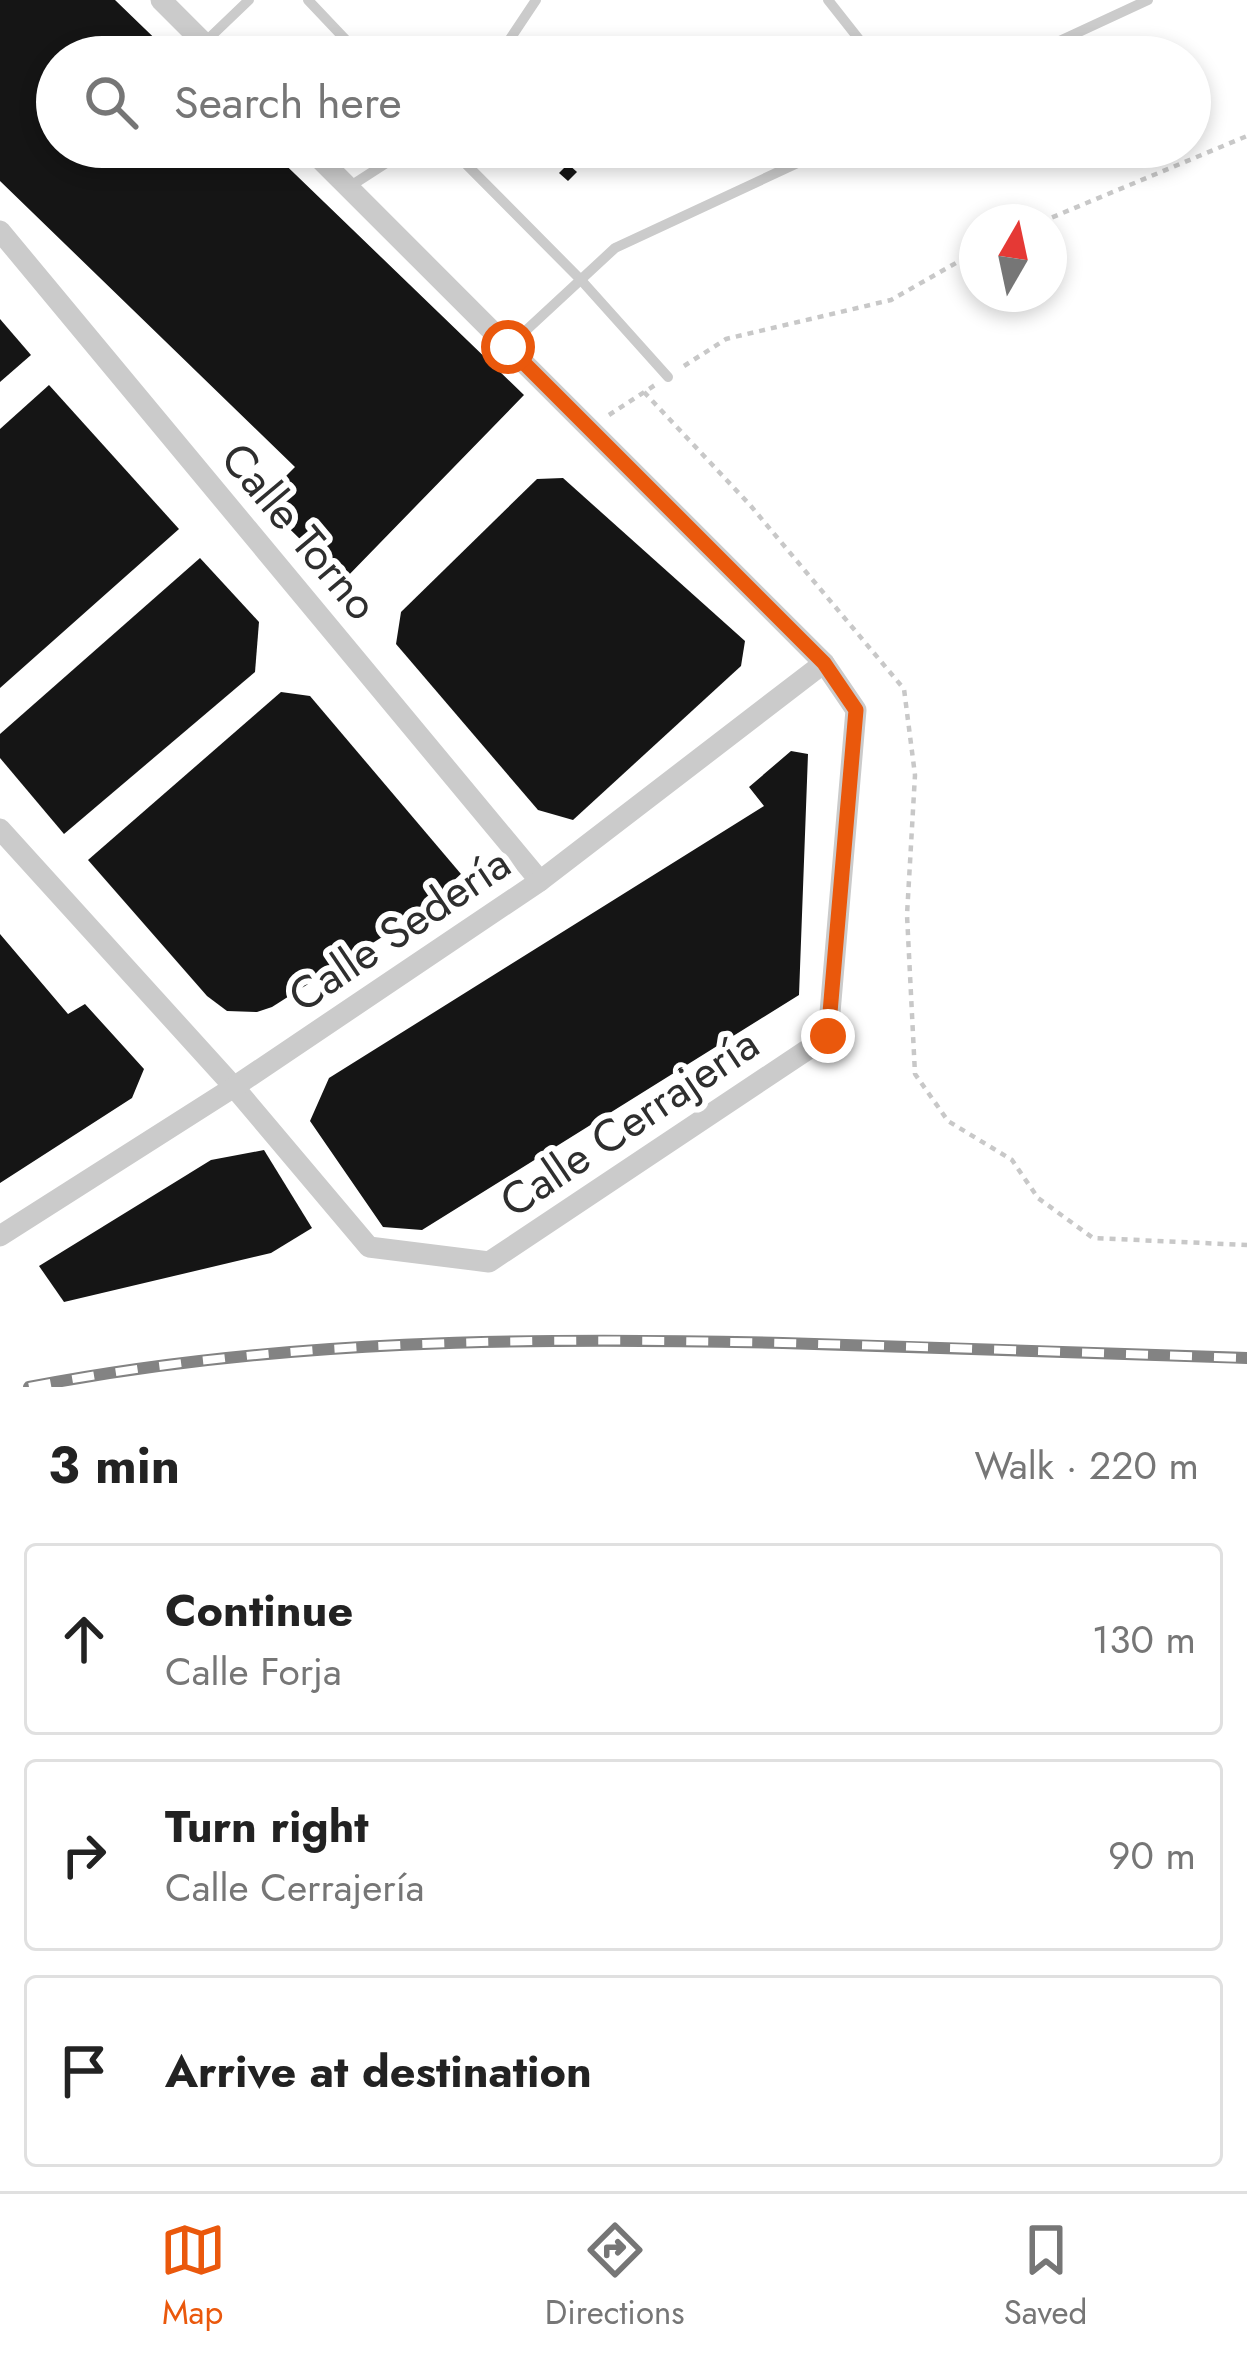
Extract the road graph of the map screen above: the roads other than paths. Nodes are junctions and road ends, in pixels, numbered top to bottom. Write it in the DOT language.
graph roads {
  1 [pos="161,0"];
  2 [pos="248,0"];
  3 [pos="308,0"];
  4 [pos="536,0"];
  5 [pos="828,0"];
  6 [pos="1139,2"];
  7 [pos="197,36"];
  8 [pos="221,36"];
  9 [pos="342,36"];
  10 [pos="512,36"];
  11 [pos="856,36"];
  12 [pos="1069,36"];
  13 [pos="330,168"];
  14 [pos="378,168"];
  15 [pos="470,168"];
  16 [pos="787,168"];
  17 [pos="349,187"];
  18 [pos="0,231"];
  19 [pos="581,280"];
  20 [pos="508,347"];
  21 [pos="668,377"];
  22 [pos="824,663"];
  23 [pos="0,829"];
  24 [pos="540,881"];
  25 [pos="234,1087"];
  26 [pos="0,1236"];
  1 -- 7 [label="street"];
  2 -- 8 [label="lane"];
  3 -- 9 [label="lane"];
  4 -- 10 [label="lane"];
  5 -- 11 [label="lane"];
  6 -- 12 [label="lane"];
  13 -- 17 [label="street"];
  14 -- 17 [label="lane"];
  15 -- 19 [label="lane"];
  16 -- 19 [label="lane"];
  17 -- 20 [label="street"];
  18 -- 24 [label="street, Calle Torno"];
  19 -- 20 [label="lane"];
  19 -- 21 [label="lane"];
  20 -- 22 [label="street"];
  22 -- 24 [label="street, Calle Sedería"];
  22 -- 25 [label="street, Calle Cerrajería"];
  23 -- 25 [label="street"];
  24 -- 25 [label="street, Calle Sedería"];
  25 -- 26 [label="street, Calle Sedería"];
}
